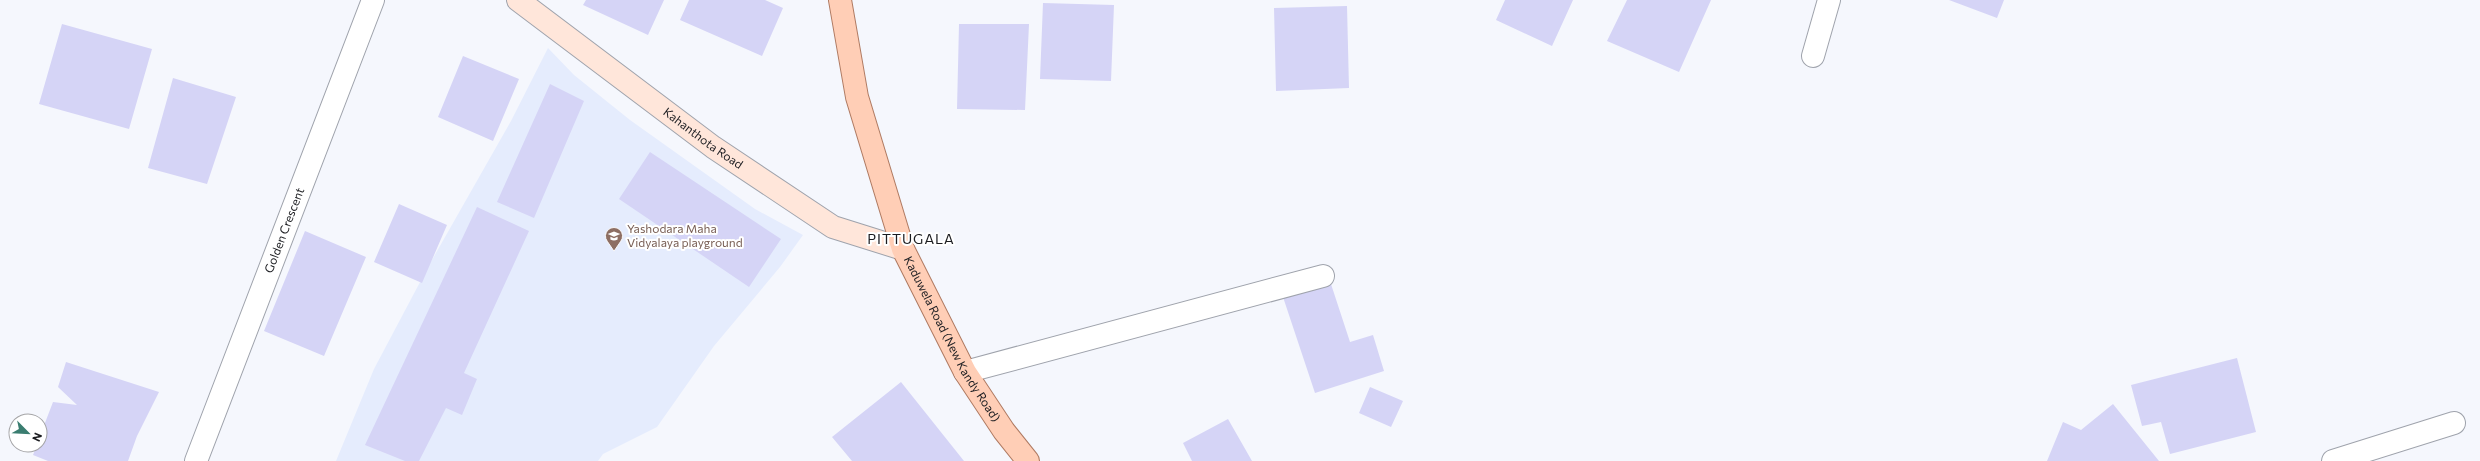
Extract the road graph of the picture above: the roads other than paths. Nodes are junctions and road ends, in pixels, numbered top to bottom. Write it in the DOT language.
graph roads {
  1 [pos="373,0"];
  2 [pos="518,0"];
  3 [pos="840,0"];
  4 [pos="1829,0"];
  5 [pos="1813,56"];
  6 [pos="903,248"];
  7 [pos="1323,276"];
  8 [pos="965,372"];
  9 [pos="2454,423"];
  10 [pos="196,461"];
  11 [pos="1028,461"];
  12 [pos="2333,461"];
  1 -- 10 [label="street, Golden Crescent"];
  2 -- 6 [label="main road, Kahanthota Road"];
  3 -- 6 [label="main road, Kaduwela Road (New Kandy Road)"];
  4 -- 5 [label="street"];
  6 -- 8 [label="main road, Kaduwela Road (New Kandy Road)"];
  7 -- 8 [label="street"];
  8 -- 11 [label="main road, Kaduwela Road (New Kandy Road)"];
  9 -- 12 [label="street"];
}
